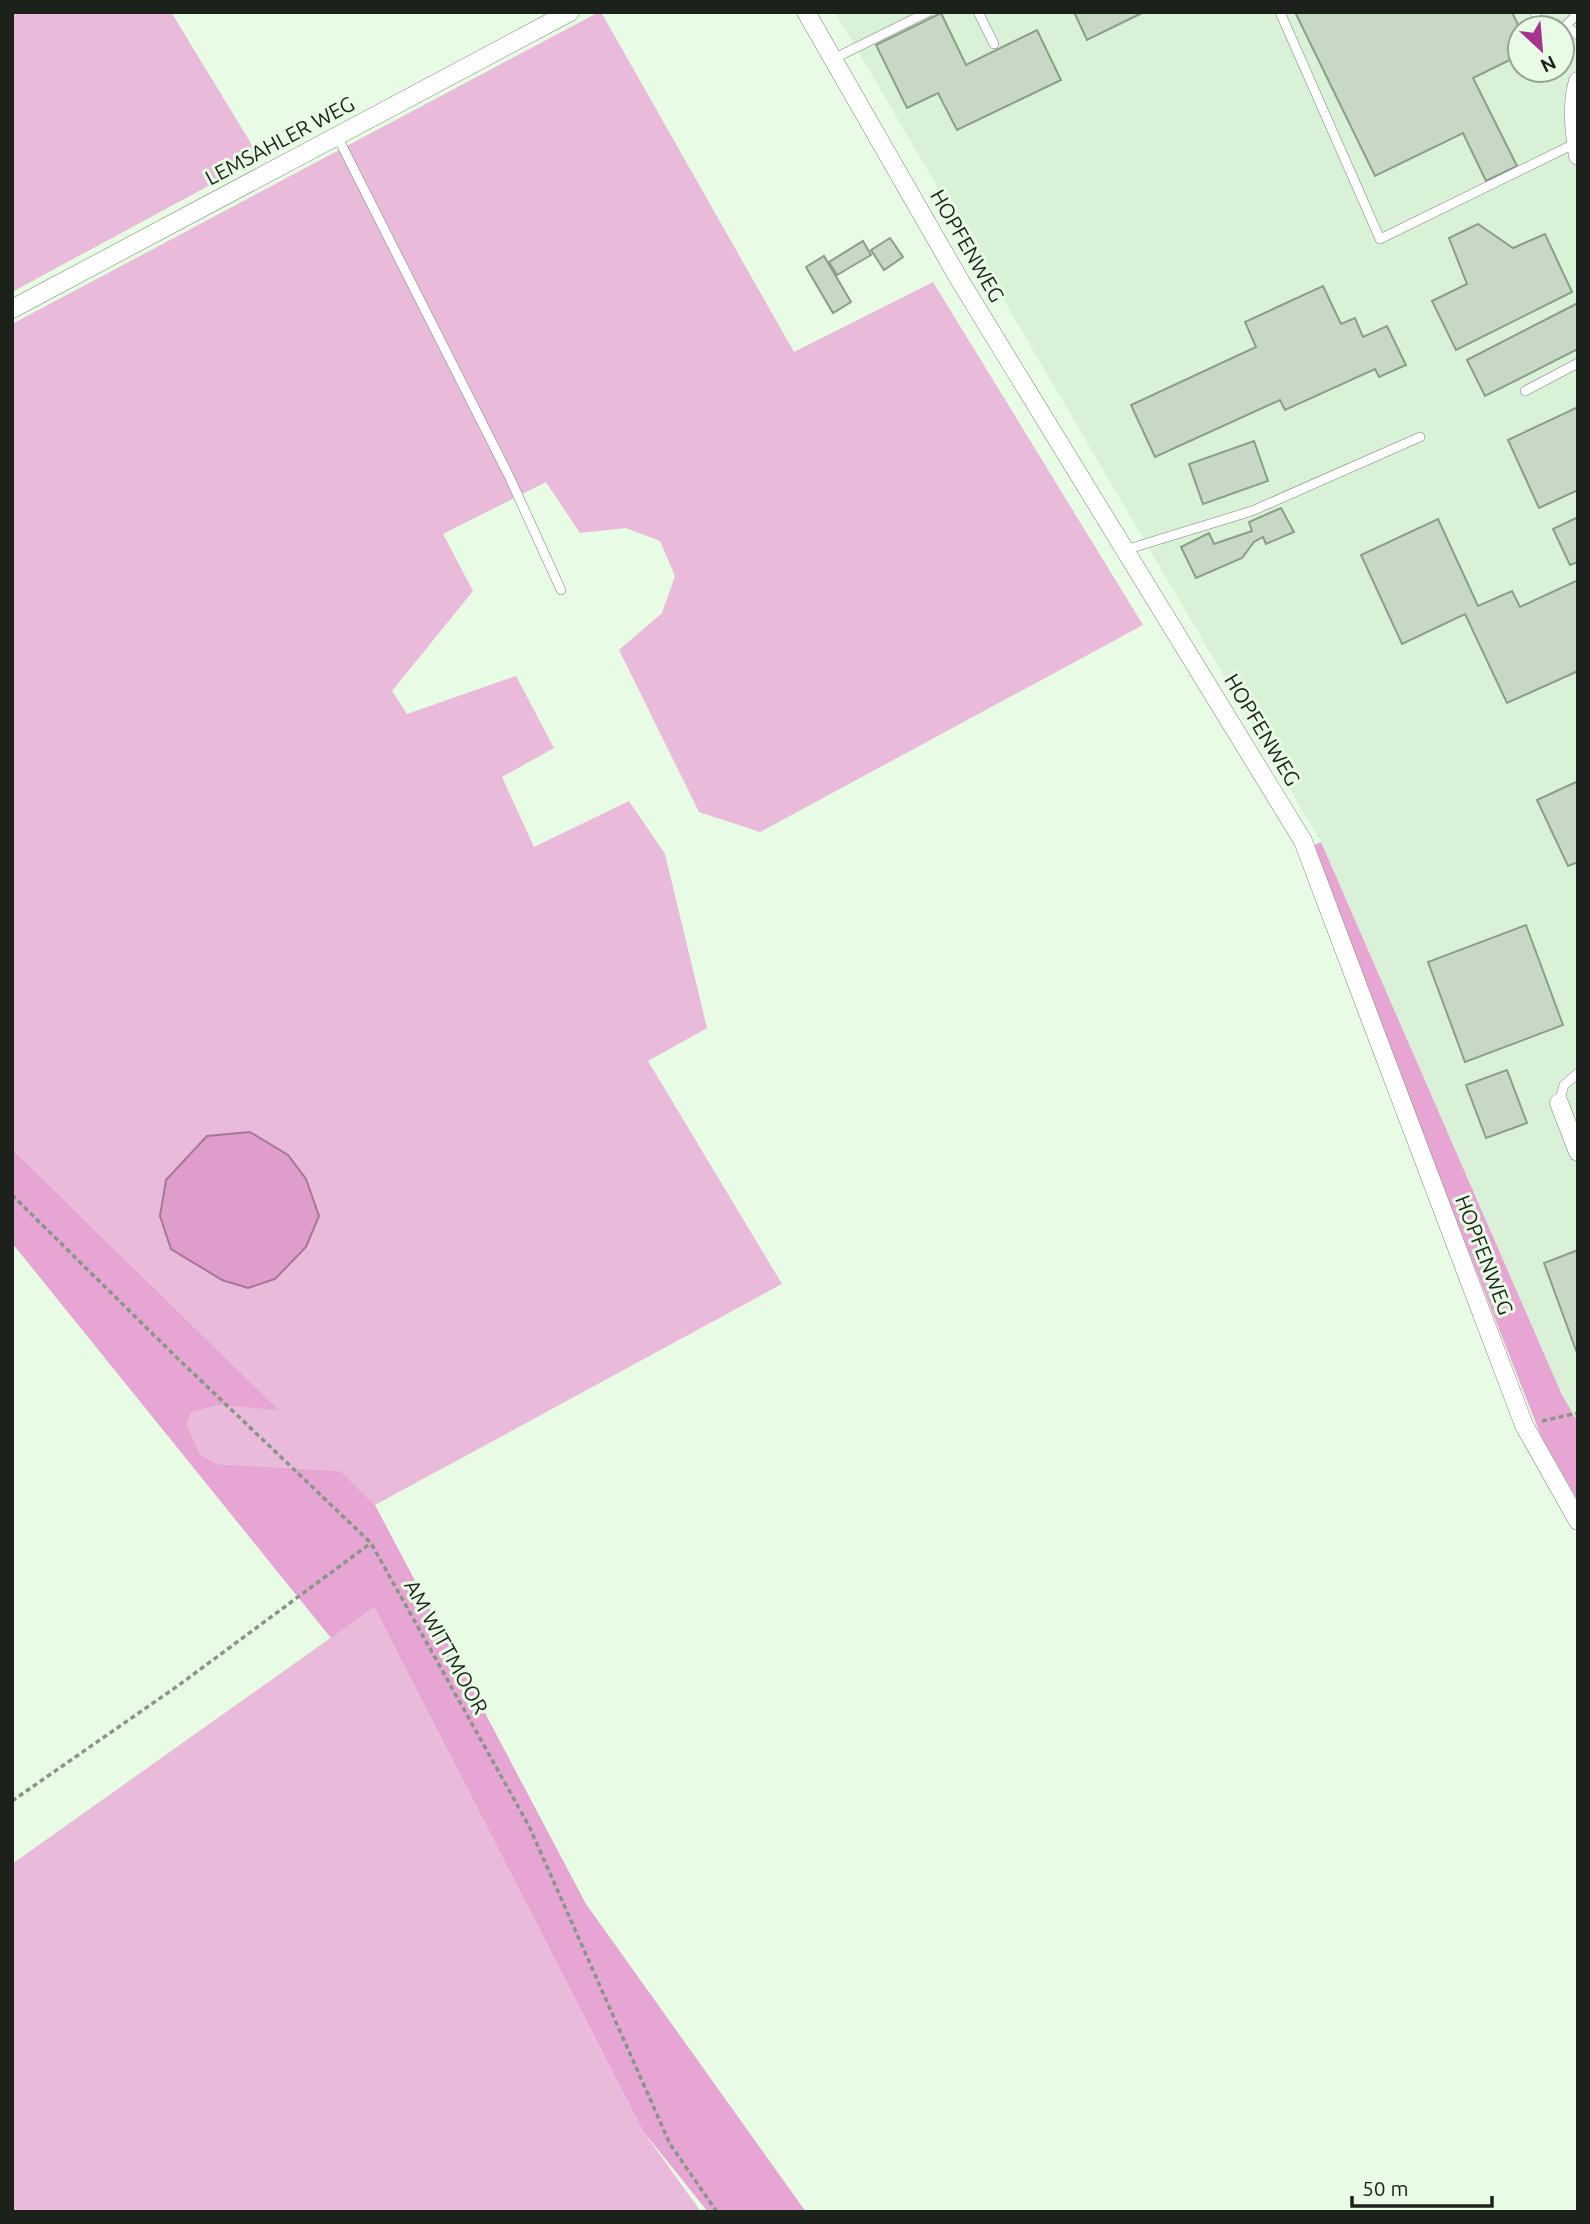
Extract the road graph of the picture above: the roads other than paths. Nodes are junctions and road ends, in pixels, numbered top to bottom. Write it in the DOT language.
graph roads {
  1 [pos="570,12"];
  2 [pos="806,12"];
  3 [pos="929,12"];
  4 [pos="978,12"];
  5 [pos="1280,12"];
  6 [pos="994,44"];
  7 [pos="833,59"];
  8 [pos="1578,81"];
  9 [pos="337,136"];
  10 [pos="1577,150"];
  11 [pos="12,309"];
  12 [pos="1578,363"];
  13 [pos="1525,391"];
  14 [pos="1420,437"];
  15 [pos="1125,550"];
  16 [pos="561,590"];
  17 [pos="1578,1073"];
  18 [pos="1559,1103"];
  19 [pos="1578,1152"];
  20 [pos="1578,1521"];
  1 -- 9 [label="street, LEMSAHLER WEG"];
  2 -- 7 [label="street, HOPFENWEG"];
  3 -- 7 [label="lane"];
  4 -- 6 [label="lane"];
  5 -- 10 [label="lane"];
  7 -- 15 [label="street, HOPFENWEG"];
  8 -- 10 [label="street"];
  9 -- 11 [label="street, LEMSAHLER WEG"];
  9 -- 16 [label="lane"];
  12 -- 13 [label="lane"];
  14 -- 15 [label="lane"];
  15 -- 20 [label="street, HOPFENWEG"];
  17 -- 18 [label="lane"];
  18 -- 19 [label="street"];
}
